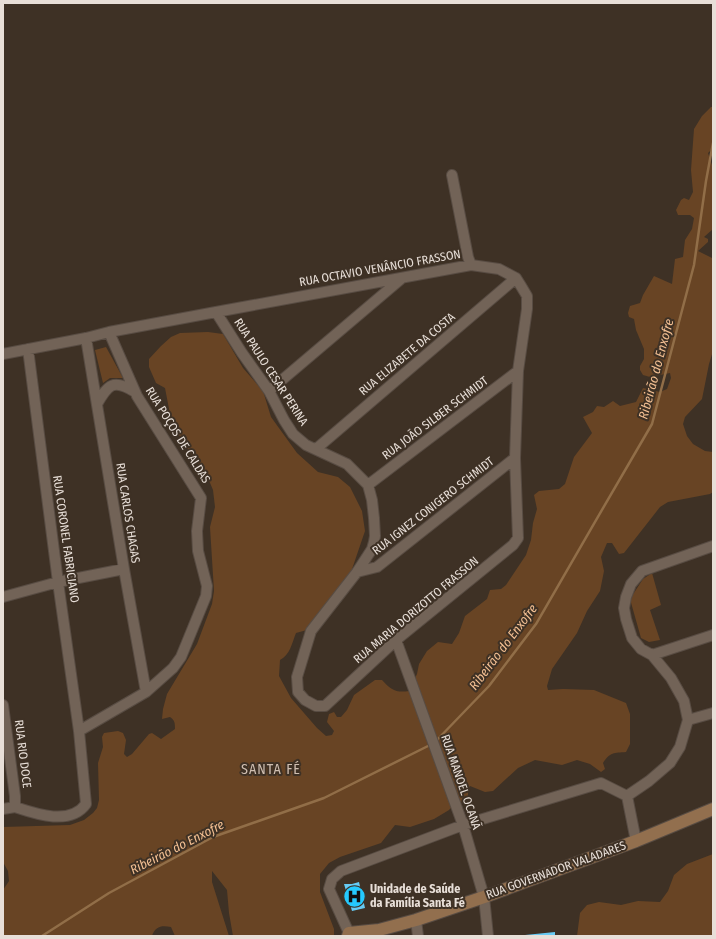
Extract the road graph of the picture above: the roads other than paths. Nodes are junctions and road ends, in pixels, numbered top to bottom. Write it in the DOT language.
graph roads {
  1 [pos="452,175"];
  2 [pos="472,265"];
  3 [pos="402,277"];
  4 [pos="516,278"];
  5 [pos="216,312"];
  6 [pos="109,332"];
  7 [pos="86,338"];
  8 [pos="28,349"];
  9 [pos="3,354"];
  10 [pos="518,371"];
  11 [pos="269,391"];
  12 [pos="135,392"];
  13 [pos="97,404"];
  14 [pos="316,449"];
  15 [pos="515,458"];
  16 [pos="368,485"];
  17 [pos="713,546"];
  18 [pos="124,569"];
  19 [pos="357,572"];
  20 [pos="58,582"];
  21 [pos="3,598"];
  22 [pos="713,635"];
  23 [pos="396,640"];
  24 [pos="652,655"];
  25 [pos="142,671"];
  26 [pos="165,676"];
  27 [pos="146,692"];
  28 [pos="3,705"];
  29 [pos="713,713"];
  30 [pos="688,720"];
  31 [pos="79,731"];
  32 [pos="627,796"];
  33 [pos="15,807"];
  34 [pos="3,809"];
  35 [pos="713,809"];
  36 [pos="463,825"];
  37 [pos="636,841"];
  38 [pos="484,897"];
  39 [pos="416,920"];
  40 [pos="348,934"];
  41 [pos="418,936"];
  42 [pos="488,936"];
  1 -- 2 [label="street"];
  2 -- 3 [label="street, RUA OCTAVIO VENÂNCIO FRASSON"];
  2 -- 4 [label="street, RUA OCTAVIO VENÂNCIO FRASSON"];
  3 -- 5 [label="street, RUA OCTAVIO VENÂNCIO FRASSON"];
  3 -- 11 [label="street"];
  4 -- 10 [label="street"];
  4 -- 14 [label="street, RUA ELIZABETE DA COSTA"];
  5 -- 6 [label="street, RUA OCTAVIO VENÂNCIO FRASSON"];
  5 -- 11 [label="street, RUA PAULO CESAR PERINA"];
  6 -- 7 [label="street, RUA OCTAVIO VENÂNCIO FRASSON"];
  6 -- 12 [label="street, RUA POÇOS DE CALDAS"];
  7 -- 8 [label="street, RUA OCTAVIO VENÂNCIO FRASSON"];
  7 -- 13 [label="street, RUA CARLOS CHAGAS"];
  8 -- 9 [label="street, RUA OCTAVIO VENÂNCIO FRASSON"];
  8 -- 20 [label="street, RUA CORONEL FABRICIANO"];
  10 -- 15 [label="street"];
  10 -- 16 [label="street, RUA JOÃO SILBER SCHMIDT"];
  11 -- 14 [label="street, RUA PAULO CESAR PERINA"];
  12 -- 13 [label="street"];
  12 -- 26 [label="street, RUA POÇOS DE CALDAS"];
  13 -- 18 [label="street, RUA CARLOS CHAGAS"];
  14 -- 16 [label="street, RUA PAULO CESAR PERINA"];
  15 -- 19 [label="street, RUA IGNEZ CONIGERO SCHMIDT"];
  15 -- 23 [label="street, RUA MARIA DORIZOTTO FRASSON"];
  16 -- 19 [label="street"];
  17 -- 24 [label="street"];
  18 -- 20 [label="street"];
  18 -- 25 [label="street, RUA CARLOS CHAGAS"];
  19 -- 23 [label="street, RUA MARIA DORIZOTTO FRASSON"];
  20 -- 21 [label="street"];
  20 -- 31 [label="street, RUA CORONEL FABRICIANO"];
  22 -- 24 [label="street"];
  23 -- 36 [label="street, RUA MANOEL OCANÃ"];
  24 -- 30 [label="street"];
  25 -- 26 [label="street"];
  25 -- 27 [label="street, RUA CARLOS CHAGAS"];
  26 -- 27 [label="street, RUA POÇOS DE CALDAS"];
  27 -- 31 [label="street, RUA POÇOS DE CALDAS"];
  28 -- 33 [label="street, RUA RIO DOCE"];
  29 -- 30 [label="street"];
  30 -- 32 [label="street"];
  31 -- 33 [label="street"];
  32 -- 36 [label="street"];
  32 -- 37 [label="street"];
  33 -- 34 [label="street"];
  35 -- 37 [label="street, RUA GOVERNADOR VALADARES"];
  36 -- 38 [label="street, RUA MANOEL OCANÃ"];
  36 -- 40 [label="street"];
  37 -- 38 [label="street, RUA GOVERNADOR VALADARES"];
  38 -- 39 [label="street, RUA GOVERNADOR VALADARES"];
  38 -- 42 [label="street, RUA MANOEL OCANÃ"];
  39 -- 40 [label="street, RUA GOVERNADOR VALADARES"];
  39 -- 41 [label="street"];
}
